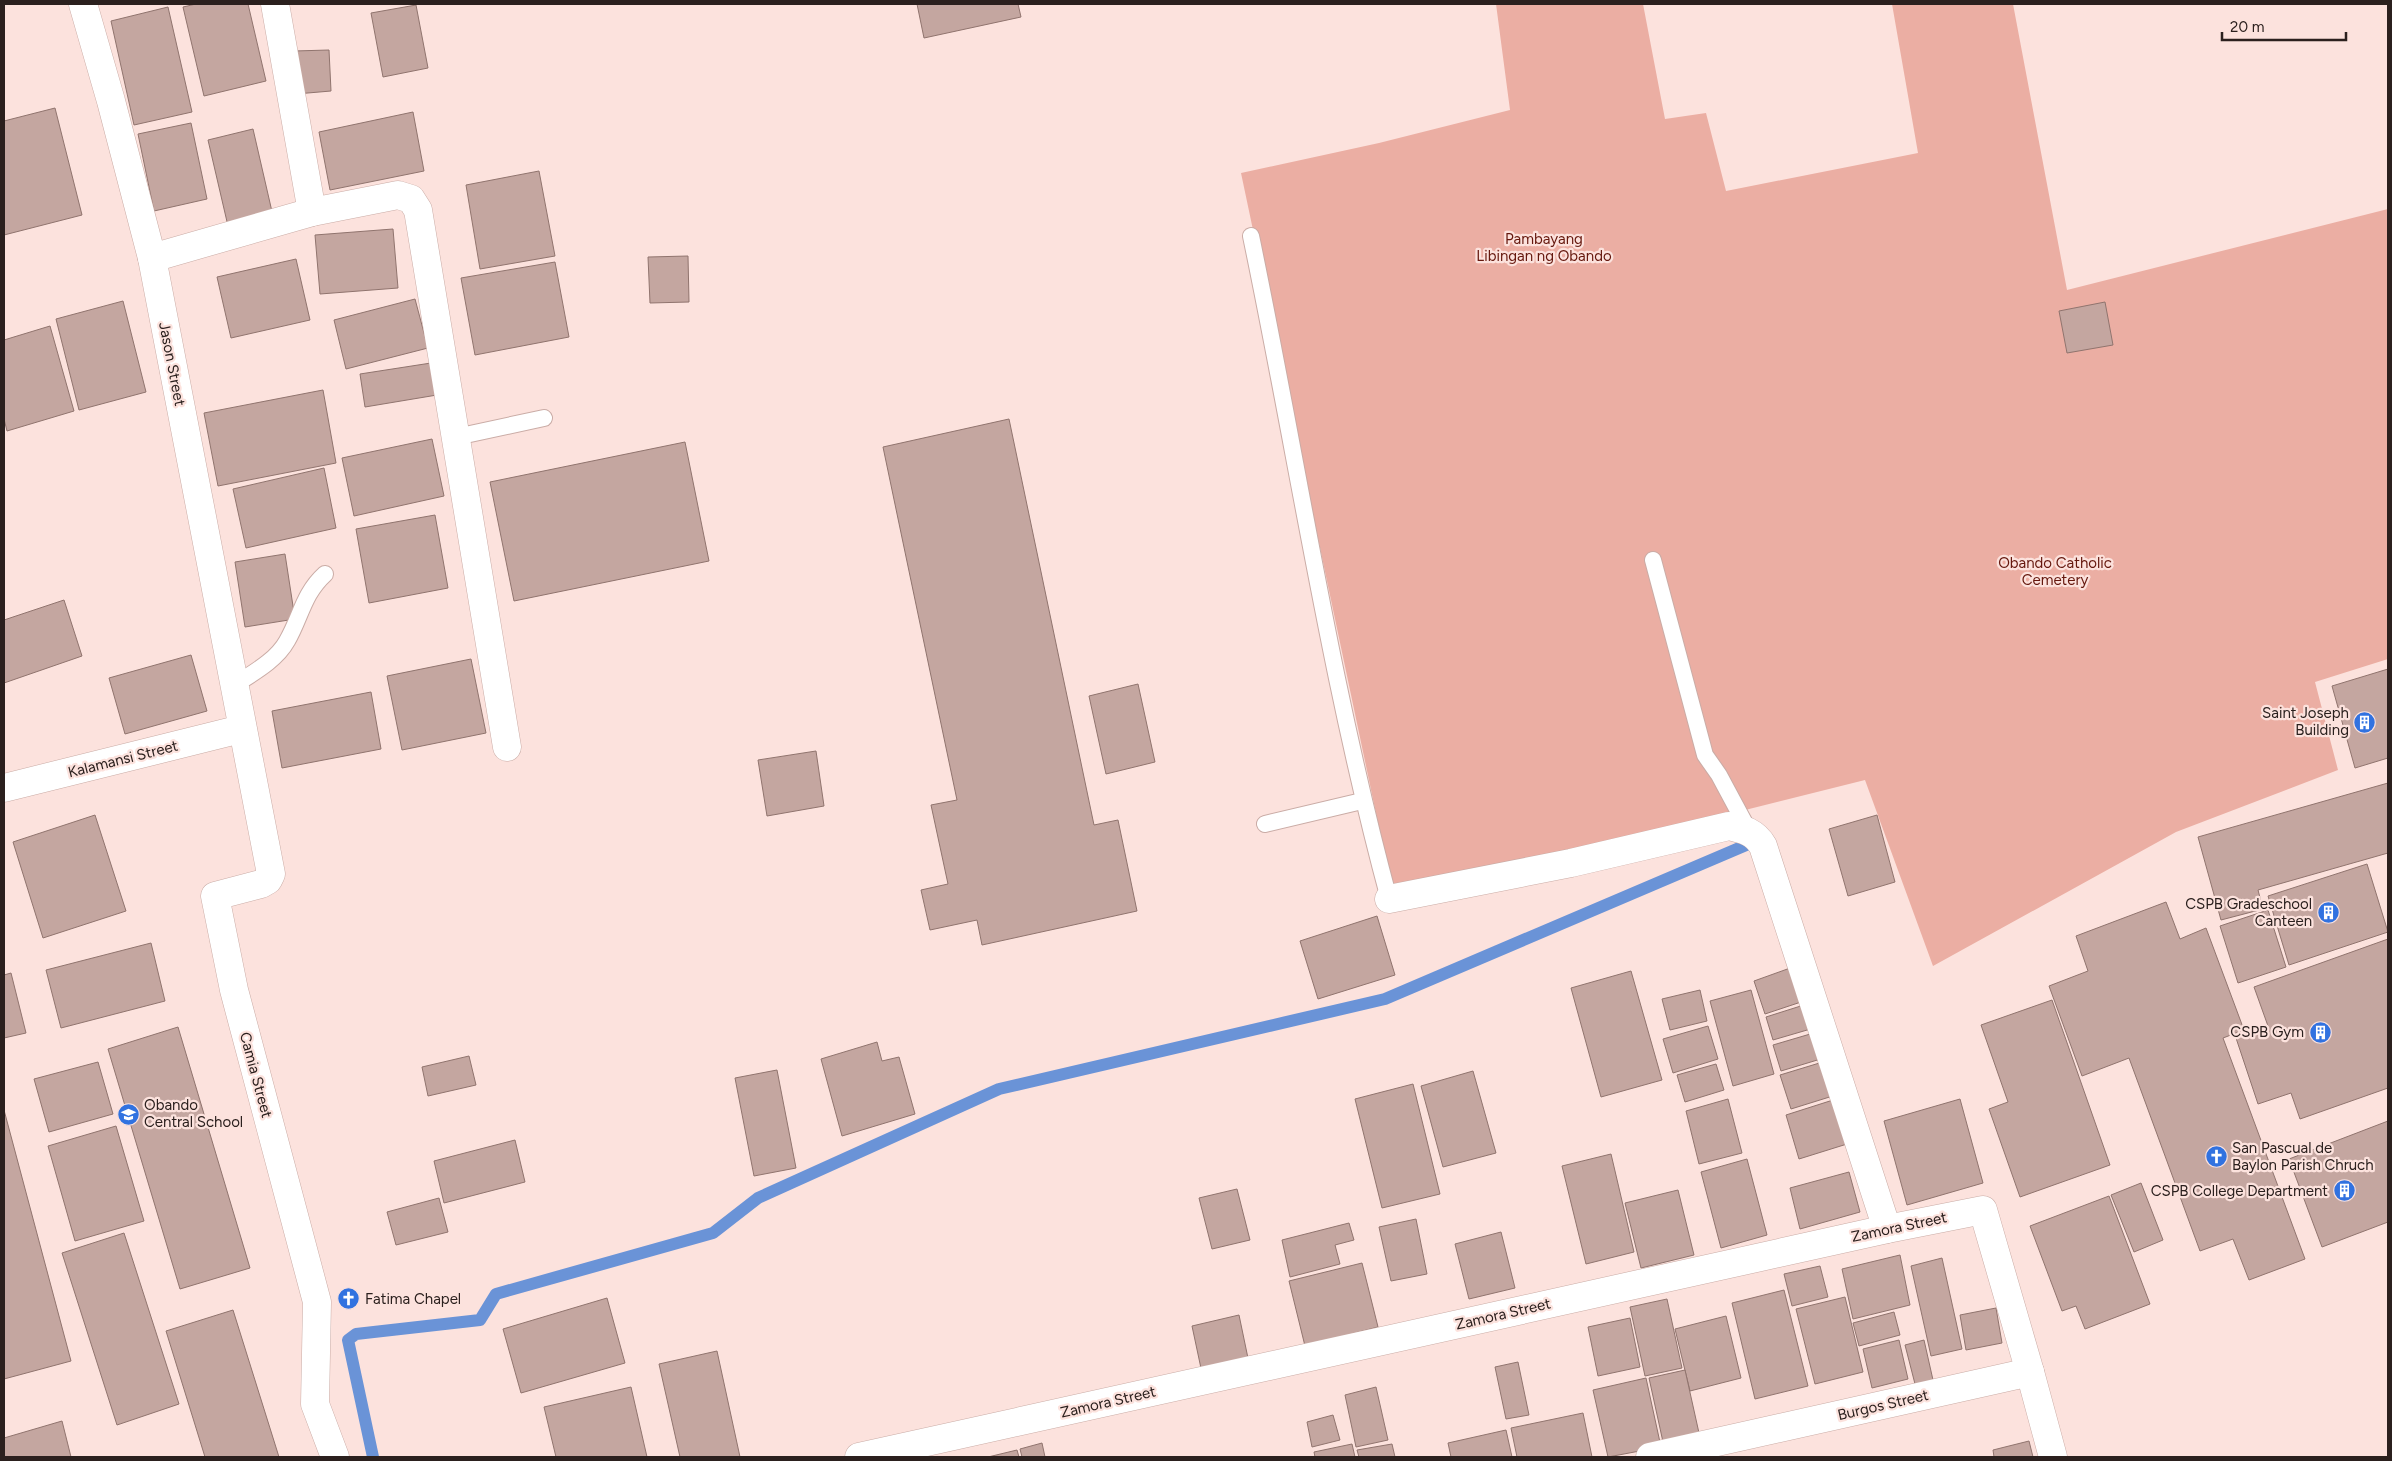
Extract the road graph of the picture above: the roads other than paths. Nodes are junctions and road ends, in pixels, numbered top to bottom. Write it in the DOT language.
graph roads {
  1 [pos="83,4"];
  2 [pos="275,4"];
  3 [pos="312,212"];
  4 [pos="1251,236"];
  5 [pos="152,258"];
  6 [pos="544,418"];
  7 [pos="456,437"];
  8 [pos="1653,560"];
  9 [pos="325,574"];
  10 [pos="233,686"];
  11 [pos="242,729"];
  12 [pos="507,748"];
  13 [pos="4,788"];
  14 [pos="1362,801"];
  15 [pos="1266,824"];
  16 [pos="1749,831"];
  17 [pos="1388,899"];
  18 [pos="1887,1229"];
  19 [pos="2034,1371"];
  20 [pos="335,1457"];
  21 [pos="859,1457"];
  22 [pos="1650,1457"];
  23 [pos="2053,1457"];
  1 -- 5 [label="street, Jason Street"];
  2 -- 3 [label="street"];
  3 -- 5 [label="street"];
  3 -- 7 [label="street"];
  4 -- 14 [label="lane"];
  5 -- 10 [label="street, Jason Street"];
  6 -- 7 [label="lane"];
  7 -- 12 [label="street"];
  8 -- 16 [label="lane"];
  9 -- 10 [label="lane"];
  10 -- 11 [label="street, Jason Street"];
  11 -- 13 [label="street, Kalamansi Street"];
  11 -- 20 [label="street, Camia Street"];
  14 -- 15 [label="lane"];
  14 -- 17 [label="lane"];
  16 -- 17 [label="street"];
  16 -- 18 [label="street"];
  18 -- 19 [label="street, Zamora Street"];
  18 -- 21 [label="street, Zamora Street"];
  19 -- 22 [label="street, Burgos Street"];
  19 -- 23 [label="street"];
}
